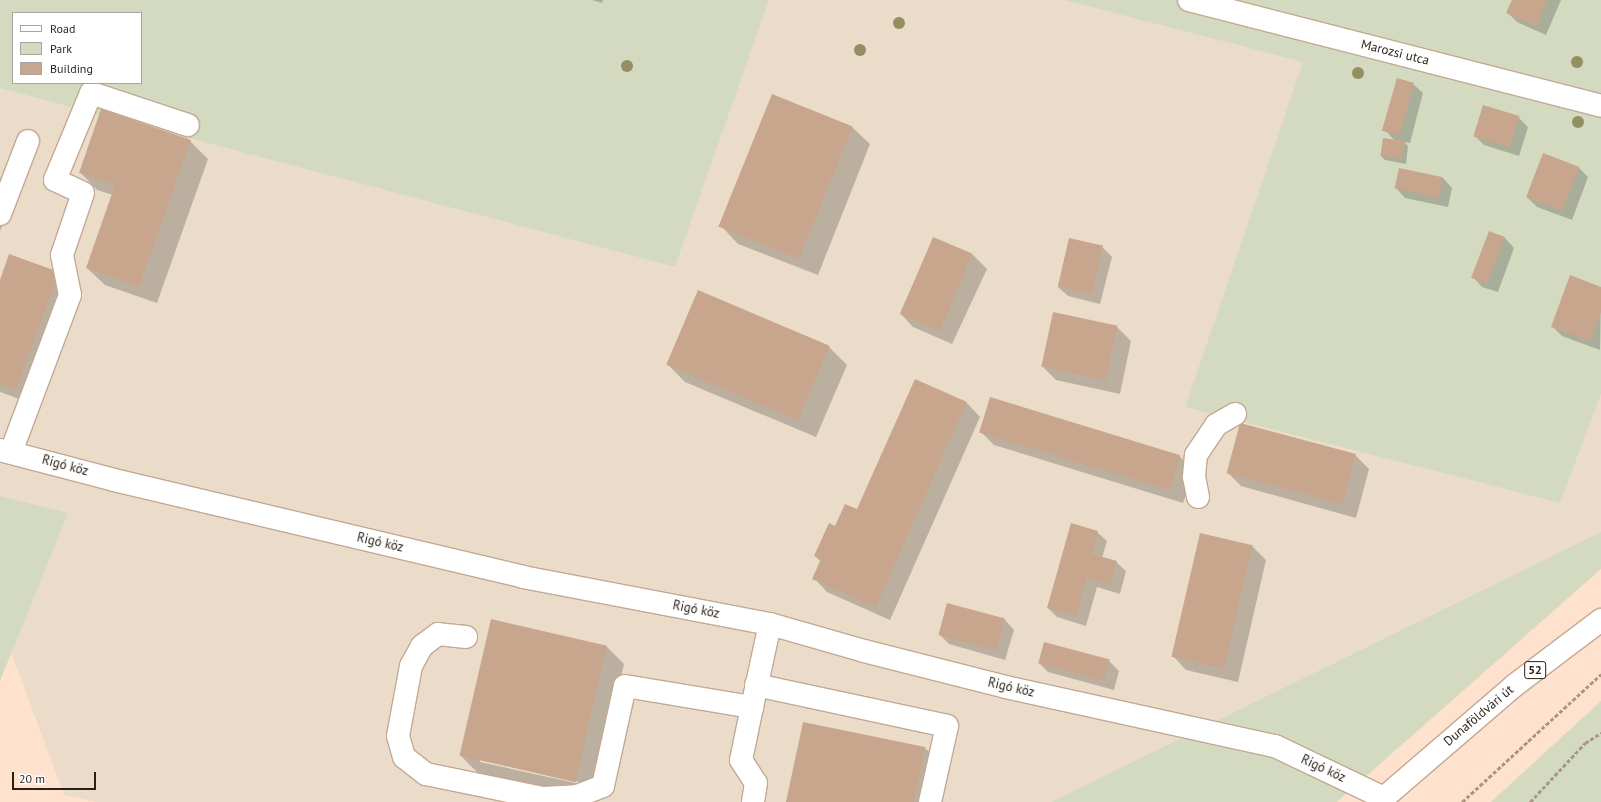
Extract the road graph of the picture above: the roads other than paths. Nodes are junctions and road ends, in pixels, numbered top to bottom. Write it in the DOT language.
graph roads {
  1 [pos="1189,0"];
  2 [pos="1226,5"];
  3 [pos="1601,106"];
  4 [pos="188,125"];
  5 [pos="28,141"];
  6 [pos="0,214"];
  7 [pos="1235,414"];
  8 [pos="6,451"];
  9 [pos="1198,497"];
  10 [pos="1601,620"];
  11 [pos="770,624"];
  12 [pos="466,637"];
  13 [pos="756,685"];
  14 [pos="752,707"];
  15 [pos="1382,800"];
  16 [pos="753,802"];
  17 [pos="930,802"];
  1 -- 2 [label="street, Marozsi utca"];
  2 -- 3 [label="street, Marozsi utca"];
  4 -- 8 [label="street"];
  5 -- 6 [label="street"];
  7 -- 9 [label="street"];
  8 -- 11 [label="street, Rigó köz"];
  10 -- 15 [label="street, Dunaföldvári út / 52"];
  11 -- 13 [label="street"];
  11 -- 15 [label="street, Rigó köz"];
  12 -- 14 [label="street"];
  13 -- 14 [label="street"];
  13 -- 17 [label="street"];
  14 -- 16 [label="street"];
}
